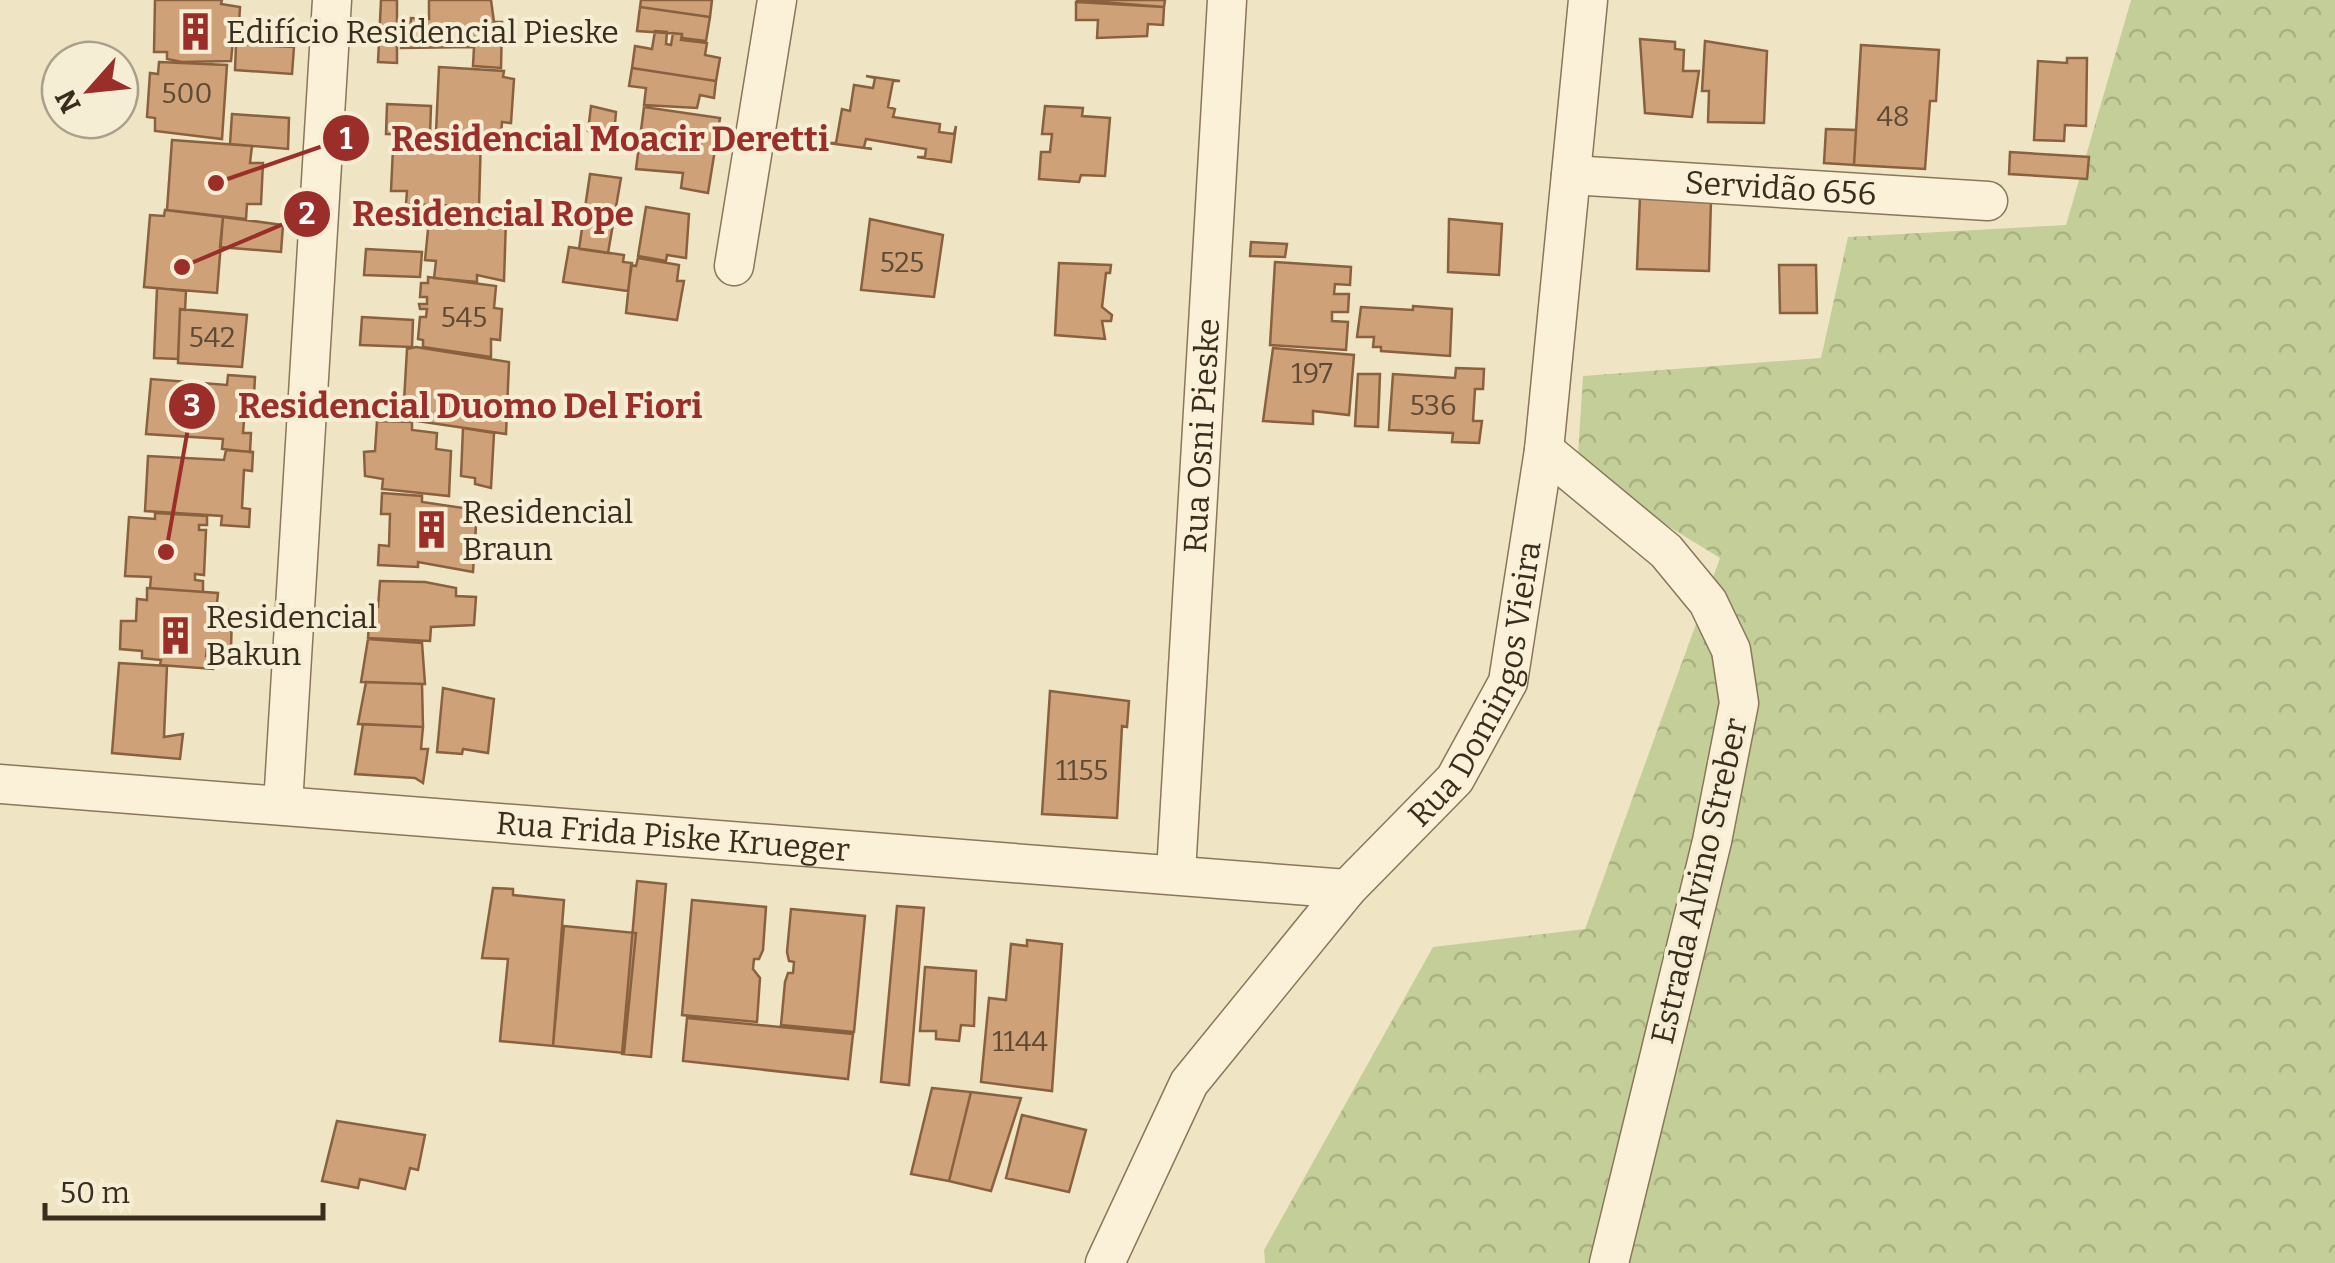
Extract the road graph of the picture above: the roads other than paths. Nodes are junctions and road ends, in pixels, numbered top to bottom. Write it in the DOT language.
graph roads {
  1 [pos="332,0"];
  2 [pos="777,0"];
  3 [pos="1227,0"];
  4 [pos="1588,0"];
  5 [pos="1571,175"];
  6 [pos="1988,201"];
  7 [pos="734,266"];
  8 [pos="1544,450"];
  9 [pos="0,784"];
  10 [pos="284,805"];
  11 [pos="1176,873"];
  12 [pos="1346,889"];
  13 [pos="1105,1263"];
  14 [pos="1609,1263"];
  1 -- 10 [label="street"];
  2 -- 7 [label="street"];
  3 -- 11 [label="street, Rua Osni Pieske"];
  4 -- 5 [label="street, Rua Domingos Vieira"];
  5 -- 6 [label="street, Servidão 656"];
  5 -- 8 [label="street, Rua Domingos Vieira"];
  8 -- 12 [label="street, Rua Domingos Vieira"];
  8 -- 14 [label="street, Estrada Alvino Streber"];
  9 -- 10 [label="street, Rua Frida Piske Krueger"];
  10 -- 11 [label="street, Rua Frida Piske Krueger"];
  11 -- 12 [label="street, Rua Frida Piske Krueger"];
  12 -- 13 [label="street, Rua Domingos Vieira"];
}
